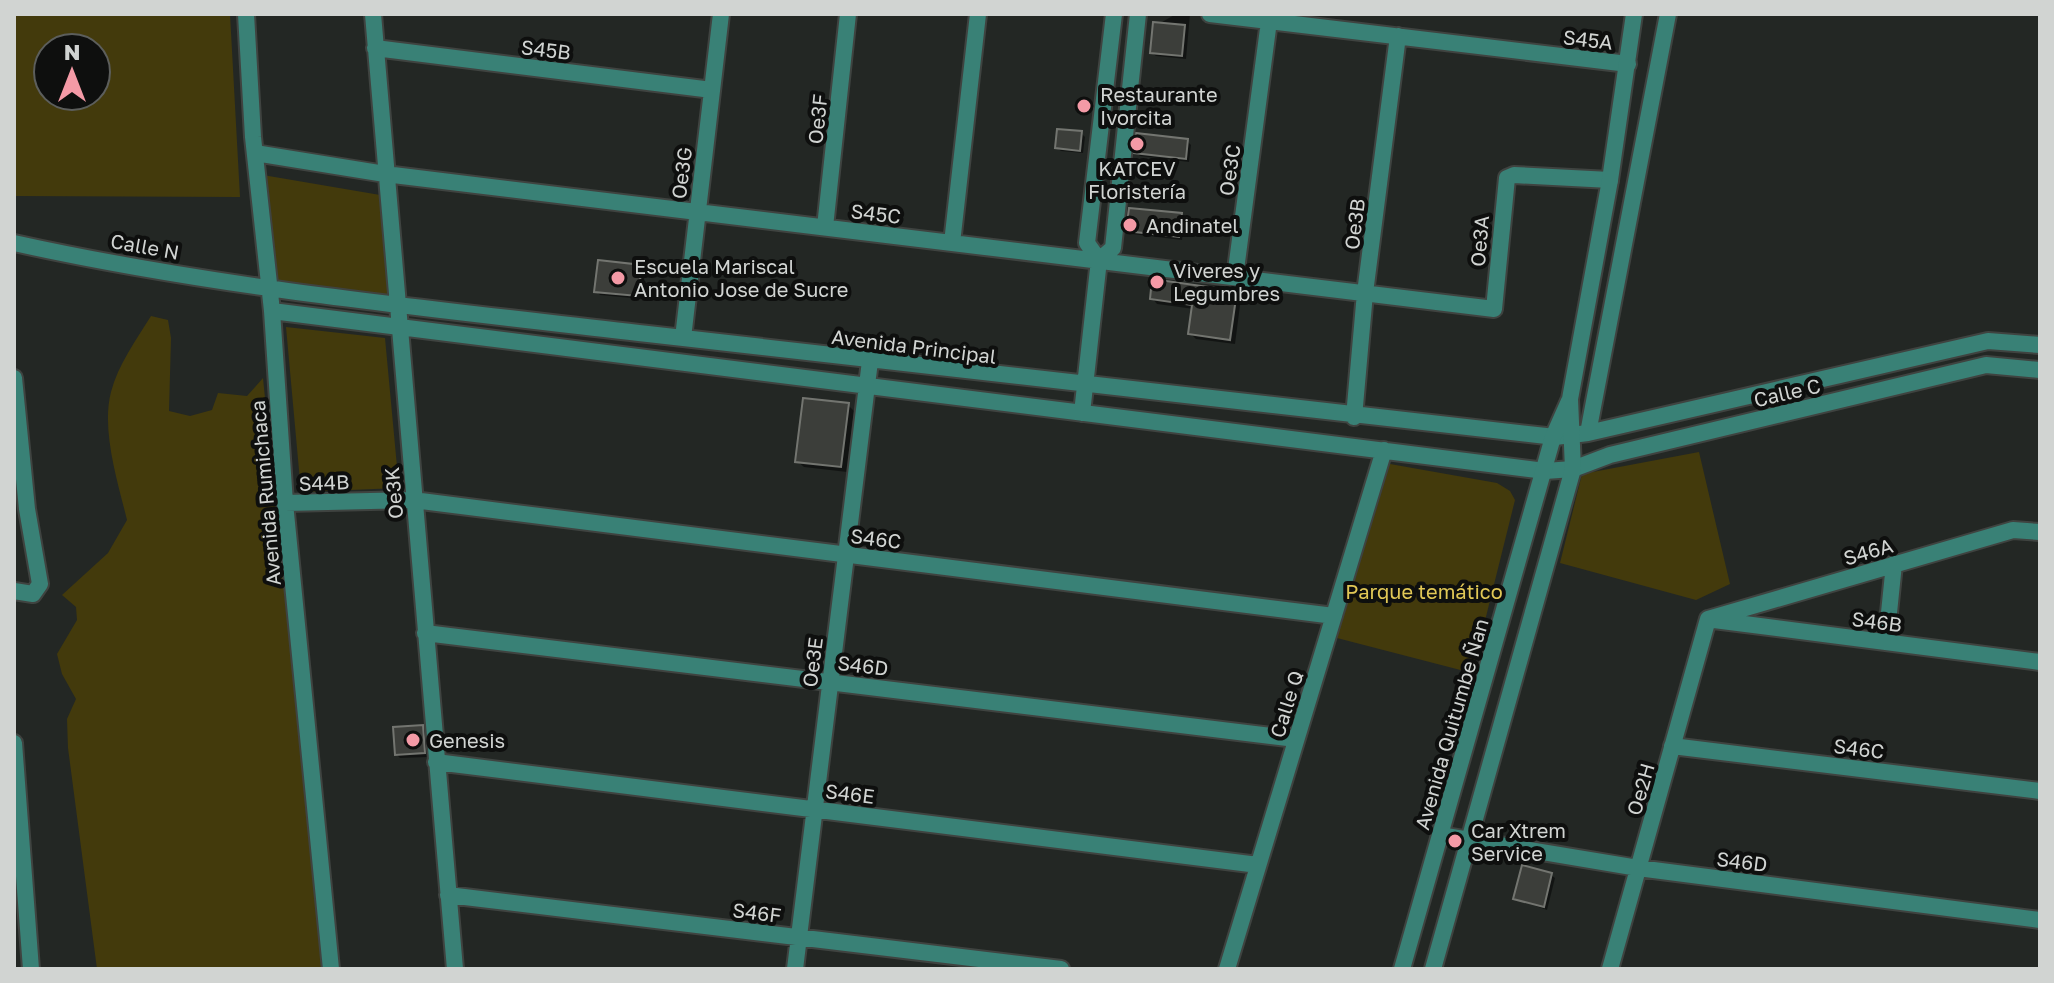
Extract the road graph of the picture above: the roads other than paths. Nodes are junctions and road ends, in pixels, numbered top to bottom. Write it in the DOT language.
graph roads {
  1 [pos="246,14"];
  2 [pos="373,14"];
  3 [pos="721,14"];
  4 [pos="848,14"];
  5 [pos="978,14"];
  6 [pos="1114,14"];
  7 [pos="1138,14"];
  8 [pos="1210,14"];
  9 [pos="1634,14"];
  10 [pos="1668,14"];
  11 [pos="1269,21"];
  12 [pos="1398,36"];
  13 [pos="375,48"];
  14 [pos="1628,64"];
  15 [pos="712,90"];
  16 [pos="255,153"];
  17 [pos="385,174"];
  18 [pos="1610,180"];
  19 [pos="696,212"];
  20 [pos="825,227"];
  21 [pos="14,243"];
  22 [pos="952,243"];
  23 [pos="1099,260"];
  24 [pos="1235,277"];
  25 [pos="269,287"];
  26 [pos="1365,293"];
  27 [pos="396,305"];
  28 [pos="1494,309"];
  29 [pos="272,311"];
  30 [pos="398,327"];
  31 [pos="683,338"];
  32 [pos="2040,345"];
  33 [pos="870,361"];
  34 [pos="2040,370"];
  35 [pos="14,378"];
  36 [pos="867,386"];
  37 [pos="1085,387"];
  38 [pos="1570,399"];
  39 [pos="1082,413"];
  40 [pos="1354,417"];
  41 [pos="1581,434"];
  42 [pos="1554,437"];
  43 [pos="1384,450"];
  44 [pos="1573,469"];
  45 [pos="1545,471"];
  46 [pos="413,500"];
  47 [pos="285,503"];
  48 [pos="2040,532"];
  49 [pos="846,554"];
  50 [pos="1894,564"];
  51 [pos="14,591"];
  52 [pos="1334,616"];
  53 [pos="1708,619"];
  54 [pos="425,633"];
  55 [pos="1886,642"];
  56 [pos="2040,662"];
  57 [pos="830,681"];
  58 [pos="1296,739"];
  59 [pos="14,743"];
  60 [pos="1672,746"];
  61 [pos="436,762"];
  62 [pos="2040,791"];
  63 [pos="815,809"];
  64 [pos="1440,835"];
  65 [pos="1471,842"];
  66 [pos="1258,865"];
  67 [pos="1638,868"];
  68 [pos="448,895"];
  69 [pos="2040,920"];
  70 [pos="799,937"];
  71 [pos="31,969"];
  72 [pos="331,969"];
  73 [pos="455,969"];
  74 [pos="795,969"];
  75 [pos="1061,969"];
  76 [pos="1227,969"];
  77 [pos="1402,969"];
  78 [pos="1433,969"];
  79 [pos="1610,969"];
  1 -- 16 [label="street, Avenida Rumichaca"];
  2 -- 13 [label="street, Oe3K"];
  3 -- 15 [label="street, Oe3G"];
  4 -- 20 [label="street, Oe3F"];
  5 -- 22 [label="street"];
  6 -- 23 [label="street"];
  7 -- 23 [label="street"];
  8 -- 11 [label="street, S45A"];
  9 -- 14 [label="street, Avenida Quitumbe Ñan"];
  10 -- 41 [label="street"];
  11 -- 12 [label="street, S45A"];
  11 -- 24 [label="street, Oe3C"];
  12 -- 14 [label="street, S45A"];
  12 -- 26 [label="street, Oe3B"];
  13 -- 15 [label="street, S45B"];
  13 -- 17 [label="street, Oe3K"];
  14 -- 18 [label="street, Avenida Quitumbe Ñan"];
  15 -- 19 [label="street, Oe3G"];
  16 -- 17 [label="street, S45C"];
  16 -- 25 [label="street, Avenida Rumichaca"];
  17 -- 19 [label="street, S45C"];
  17 -- 27 [label="street, Oe3K"];
  18 -- 28 [label="street, Oe3A"];
  18 -- 38 [label="street, Avenida Quitumbe Ñan"];
  19 -- 20 [label="street, S45C"];
  19 -- 31 [label="street, Oe3G"];
  20 -- 22 [label="street, S45C"];
  21 -- 25 [label="street, Calle N"];
  22 -- 23 [label="street, S45C"];
  23 -- 24 [label="street, S45C"];
  23 -- 37 [label="street"];
  24 -- 26 [label="street, S45C"];
  25 -- 27 [label="street, Avenida Principal"];
  25 -- 29 [label="street, Avenida Rumichaca"];
  26 -- 28 [label="street, S45C"];
  26 -- 40 [label="street, Oe3B"];
  27 -- 30 [label="street, Oe3K"];
  27 -- 31 [label="street, Avenida Principal"];
  29 -- 30 [label="street"];
  29 -- 47 [label="street, Avenida Rumichaca"];
  30 -- 36 [label="street"];
  30 -- 46 [label="street, Oe3K"];
  31 -- 33 [label="street, Avenida Principal"];
  32 -- 41 [label="street, Calle C"];
  33 -- 36 [label="street, Oe3E"];
  33 -- 37 [label="street, Avenida Principal"];
  34 -- 44 [label="street, Calle C"];
  35 -- 51 [label="street"];
  36 -- 39 [label="street"];
  36 -- 49 [label="street, Oe3E"];
  37 -- 39 [label="street"];
  37 -- 40 [label="street, Avenida Principal"];
  38 -- 41 [label="street, Avenida Quitumbe Ñan"];
  38 -- 42 [label="street, Avenida Quitumbe Ñan"];
  39 -- 43 [label="street"];
  40 -- 42 [label="street, Avenida Principal"];
  41 -- 42 [label="street, Calle C"];
  41 -- 44 [label="street, Avenida Quitumbe Ñan"];
  42 -- 45 [label="street, Avenida Quitumbe Ñan"];
  43 -- 45 [label="street"];
  43 -- 52 [label="street, Calle Q"];
  44 -- 45 [label="street, Calle C"];
  44 -- 65 [label="street, Avenida Quitumbe Ñan"];
  45 -- 64 [label="street, Avenida Quitumbe Ñan"];
  46 -- 47 [label="street, S44B"];
  46 -- 49 [label="street, S46C"];
  46 -- 54 [label="street, Oe3K"];
  47 -- 72 [label="street, Avenida Rumichaca"];
  48 -- 50 [label="street, S46A"];
  49 -- 52 [label="street, S46C"];
  49 -- 57 [label="street, Oe3E"];
  50 -- 53 [label="street, S46A"];
  50 -- 55 [label="street"];
  52 -- 58 [label="street, Calle Q"];
  53 -- 55 [label="street, S46B"];
  53 -- 60 [label="street, Oe2H"];
  54 -- 57 [label="street, S46D"];
  54 -- 61 [label="street, Oe3K"];
  55 -- 56 [label="street, S46B"];
  57 -- 58 [label="street, S46D"];
  57 -- 63 [label="street, Oe3E"];
  58 -- 66 [label="street, Calle Q"];
  59 -- 71 [label="street"];
  60 -- 62 [label="street, S46C"];
  60 -- 67 [label="street, Oe2H"];
  61 -- 63 [label="street, S46E"];
  61 -- 68 [label="street, Oe3K"];
  63 -- 66 [label="street, S46E"];
  63 -- 70 [label="street, Oe3E"];
  64 -- 65 [label="street, S46D"];
  64 -- 77 [label="street, Avenida Quitumbe Ñan"];
  65 -- 67 [label="street, S46D"];
  65 -- 78 [label="street, Avenida Quitumbe Ñan"];
  66 -- 76 [label="street, Calle Q"];
  67 -- 69 [label="street, S46D"];
  67 -- 79 [label="street, Oe2H"];
  68 -- 70 [label="street, S46F"];
  68 -- 73 [label="street, Oe3K"];
  70 -- 74 [label="street, Oe3E"];
  70 -- 75 [label="street, S46F"];
}
